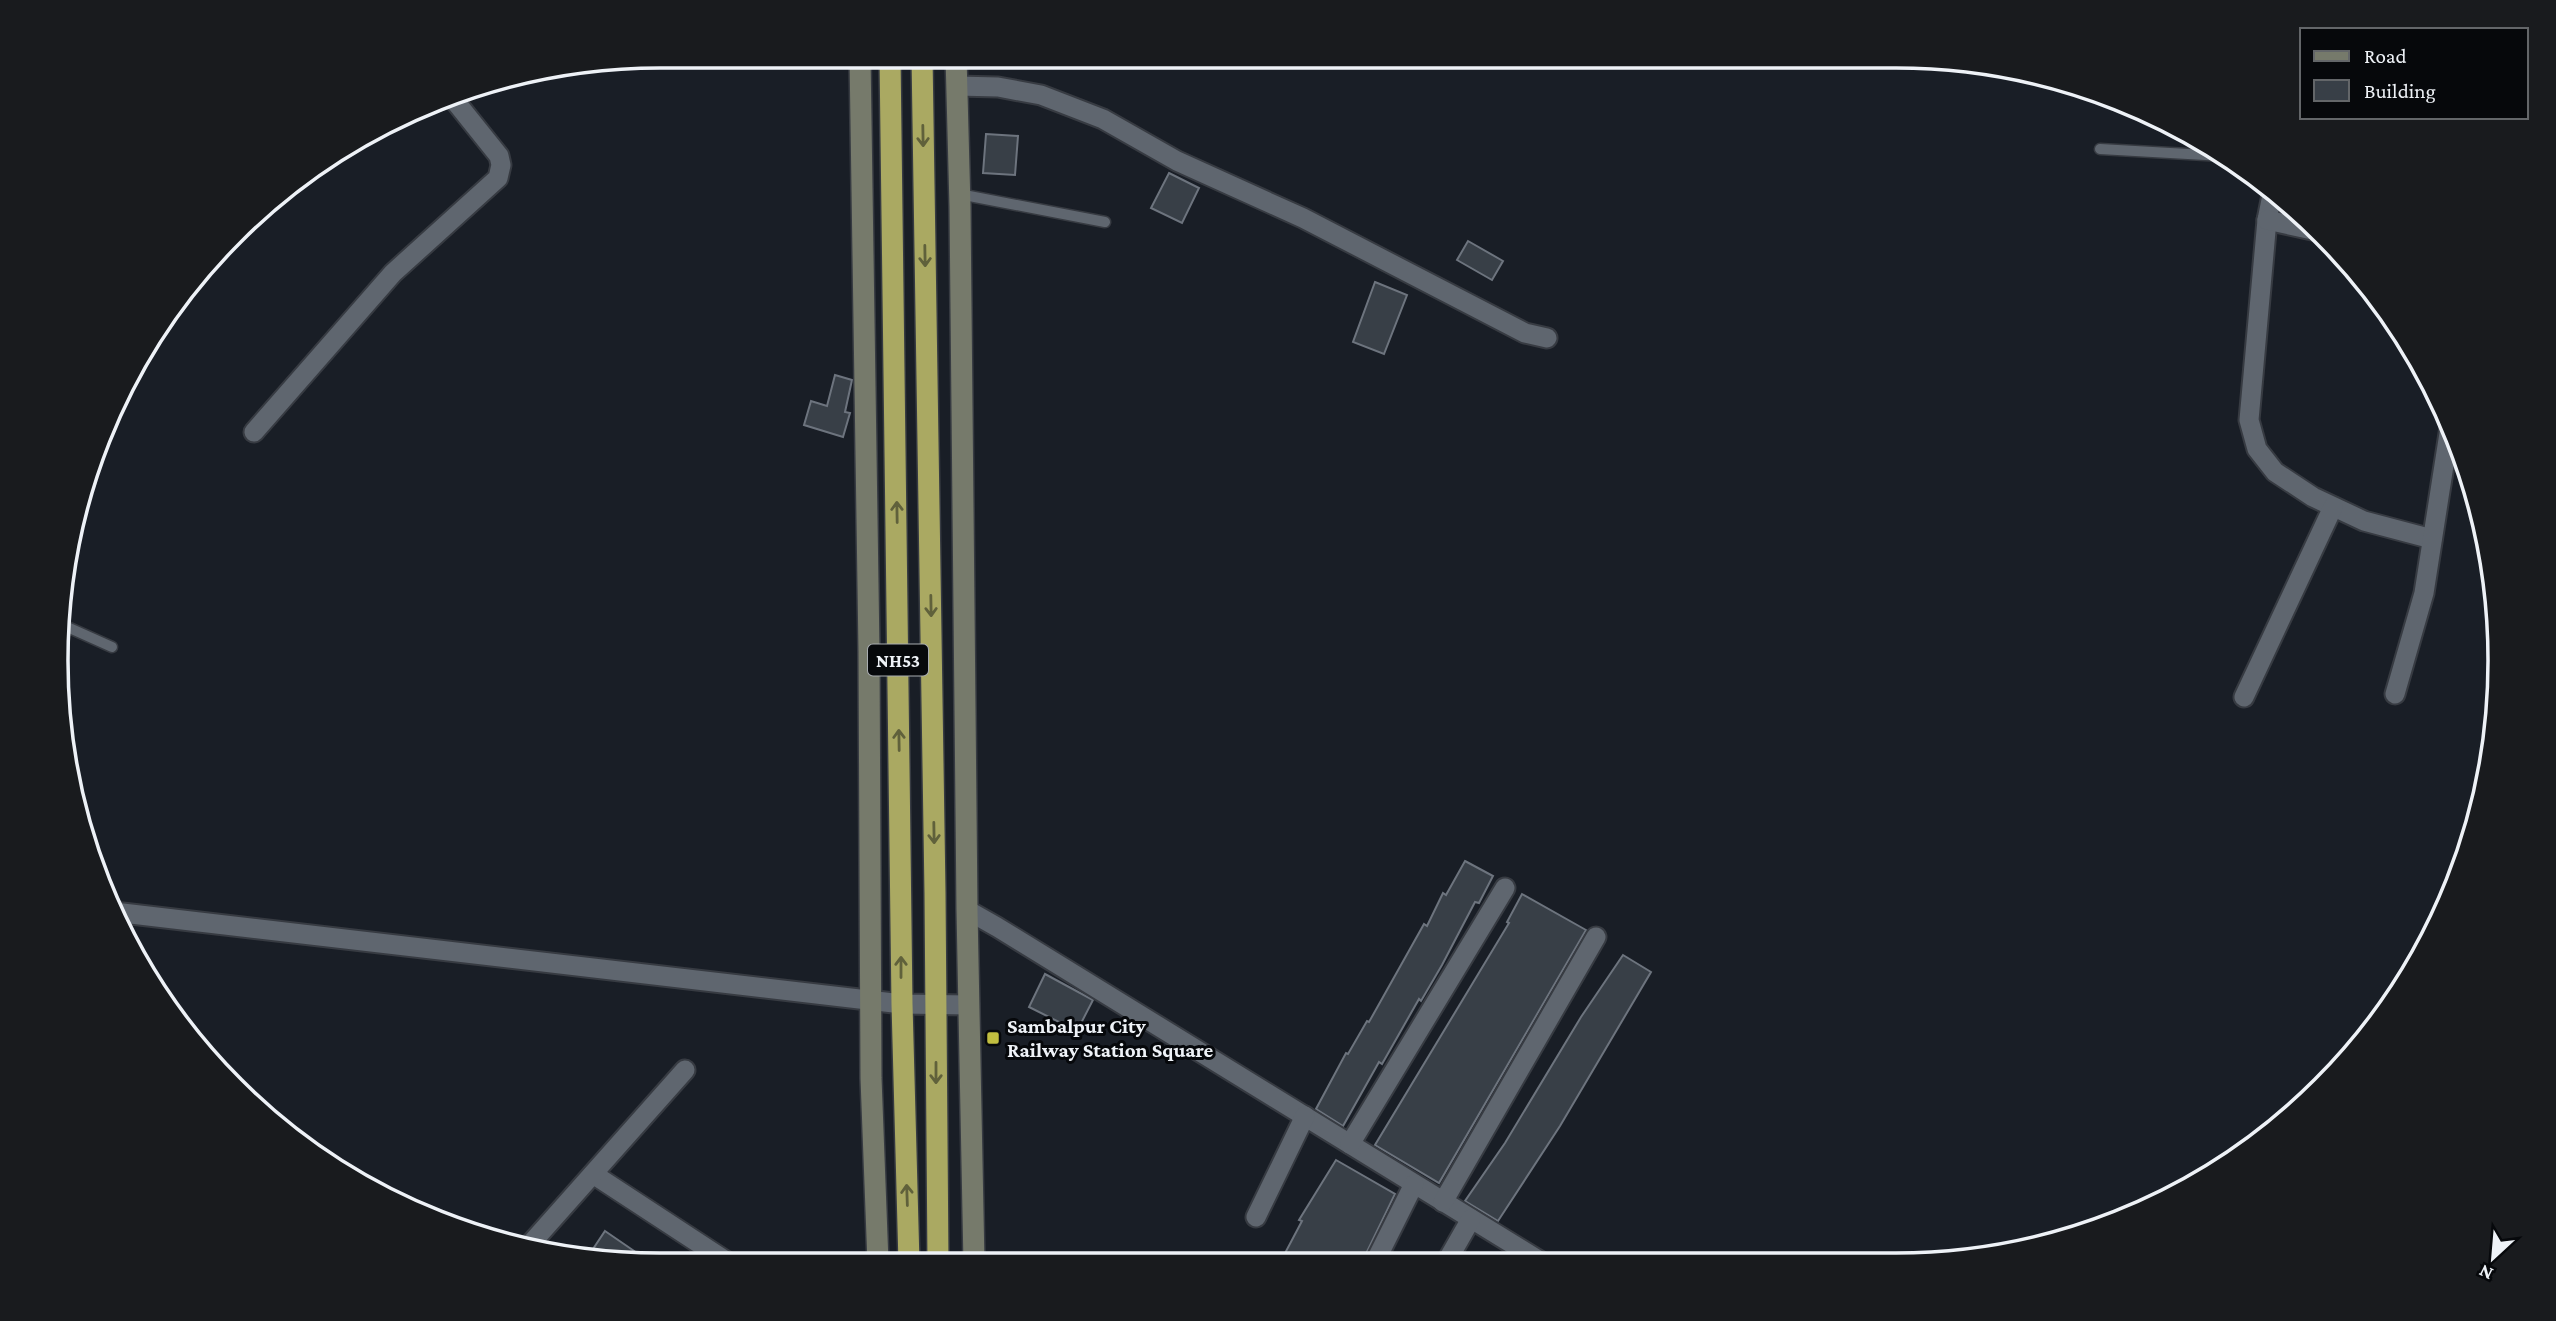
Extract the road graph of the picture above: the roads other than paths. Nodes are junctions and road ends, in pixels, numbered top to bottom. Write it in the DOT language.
graph roads {
  1 [pos="860,68"];
  2 [pos="890,68"];
  3 [pos="922,68"];
  4 [pos="956,68"];
  5 [pos="957,86"];
  6 [pos="458,104"];
  7 [pos="2100,149"];
  8 [pos="2203,155"];
  9 [pos="959,194"];
  10 [pos="2270,203"];
  11 [pos="2267,220"];
  12 [pos="1105,222"];
  13 [pos="2298,227"];
  14 [pos="1547,338"];
  15 [pos="254,432"];
  16 [pos="2447,445"];
  17 [pos="2333,506"];
  18 [pos="2432,539"];
  19 [pos="70,628"];
  20 [pos="112,648"];
  21 [pos="2395,694"];
  22 [pos="2244,697"];
  23 [pos="1505,888"];
  24 [pos="967,910"];
  25 [pos="125,913"];
  26 [pos="1596,937"];
  27 [pos="870,1000"];
  28 [pos="902,1004"];
  29 [pos="936,1005"];
  30 [pos="969,1005"];
  31 [pos="685,1070"];
  32 [pos="1305,1116"];
  33 [pos="1350,1144"];
  34 [pos="593,1174"];
  35 [pos="1414,1184"];
  36 [pos="1443,1202"];
  37 [pos="1256,1217"];
  38 [pos="1472,1219"];
  39 [pos="535,1239"];
  40 [pos="714,1253"];
  41 [pos="878,1253"];
  42 [pos="909,1253"];
  43 [pos="938,1253"];
  44 [pos="974,1253"];
  45 [pos="1380,1253"];
  46 [pos="1452,1253"];
  47 [pos="1527,1253"];
  1 -- 27 [label="main road"];
  28 -- 2 [label="highway, NH53, one-way"];
  3 -- 29 [label="highway, NH53, one-way"];
  4 -- 5 [label="main road"];
  5 -- 9 [label="main road"];
  5 -- 14 [label="street"];
  6 -- 15 [label="street"];
  7 -- 8 [label="lane"];
  9 -- 12 [label="lane"];
  9 -- 24 [label="main road"];
  10 -- 11 [label="street"];
  11 -- 13 [label="street"];
  11 -- 17 [label="street"];
  16 -- 18 [label="street"];
  17 -- 18 [label="street"];
  17 -- 22 [label="street"];
  18 -- 21 [label="street"];
  19 -- 20 [label="lane"];
  23 -- 33 [label="street"];
  24 -- 30 [label="main road"];
  24 -- 32 [label="street"];
  25 -- 27 [label="street"];
  26 -- 36 [label="street"];
  27 -- 28 [label="street"];
  27 -- 41 [label="main road"];
  28 -- 29 [label="street"];
  42 -- 28 [label="highway, NH53, one-way"];
  29 -- 30 [label="street"];
  29 -- 43 [label="highway, NH53, one-way"];
  30 -- 44 [label="main road"];
  31 -- 34 [label="street"];
  32 -- 33 [label="street"];
  32 -- 37 [label="street"];
  33 -- 35 [label="street"];
  34 -- 39 [label="street"];
  34 -- 40 [label="street"];
  35 -- 36 [label="street"];
  35 -- 45 [label="street"];
  36 -- 38 [label="street"];
  38 -- 46 [label="street"];
  38 -- 47 [label="street"];
}
